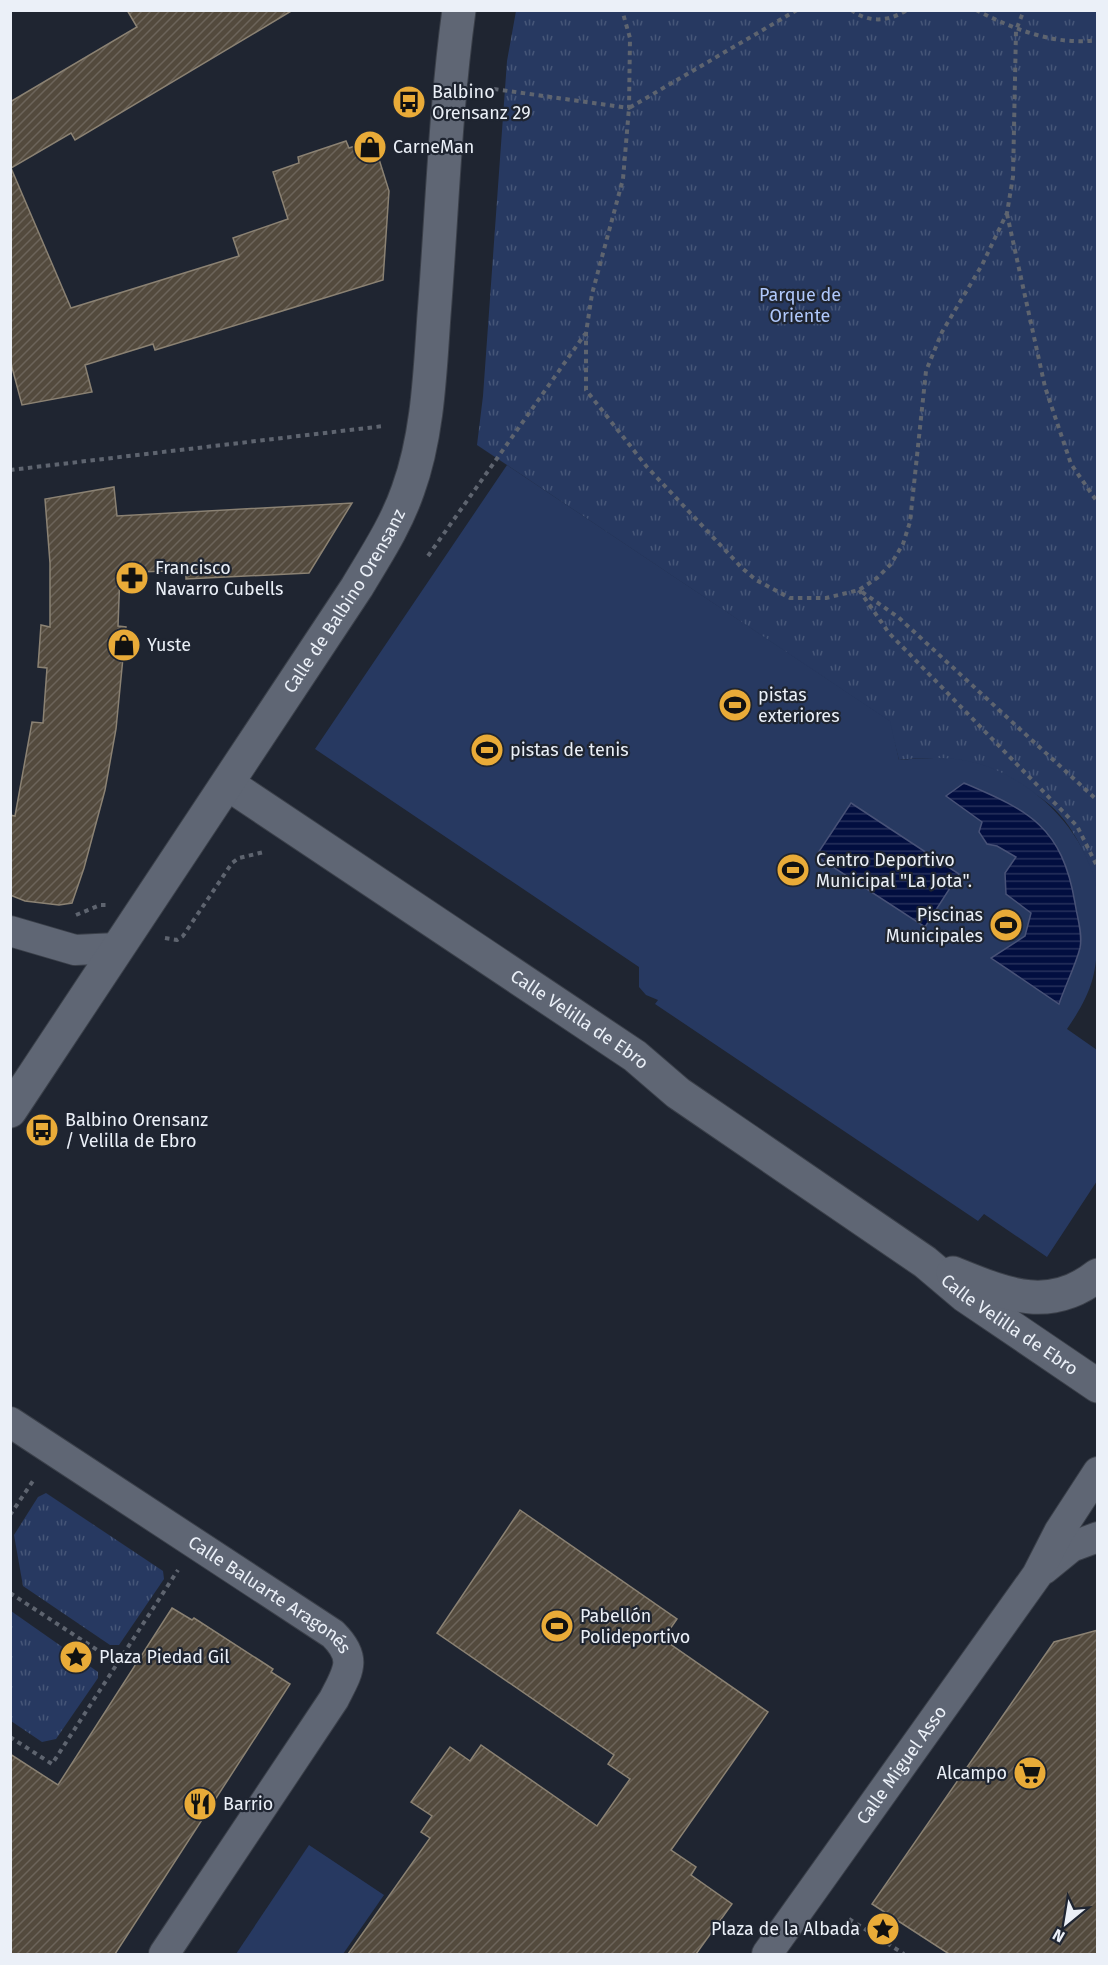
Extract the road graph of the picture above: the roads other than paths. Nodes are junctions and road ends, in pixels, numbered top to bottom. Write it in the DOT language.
graph roads {
  1 [pos="459,10"];
  2 [pos="228,784"];
  3 [pos="10,931"];
  4 [pos="117,948"];
  5 [pos="10,1111"];
  6 [pos="925,1262"];
  7 [pos="1098,1275"];
  8 [pos="1098,1386"];
  9 [pos="10,1422"];
  10 [pos="1098,1472"];
  11 [pos="1098,1537"];
  12 [pos="1037,1575"];
  13 [pos="164,1954"];
  14 [pos="767,1954"];
  1 -- 2 [label="street, Calle de Balbino Orensanz"];
  2 -- 4 [label="street, Calle de Balbino Orensanz"];
  2 -- 6 [label="street, Calle Velilla de Ebro"];
  3 -- 4 [label="street"];
  4 -- 5 [label="street, Calle de Balbino Orensanz"];
  6 -- 7 [label="street, Calle Velilla de Ebro"];
  6 -- 8 [label="street, Calle Velilla de Ebro"];
  9 -- 13 [label="street, Calle Baluarte Aragonés"];
  10 -- 12 [label="street, Calle Miguel Asso"];
  11 -- 12 [label="street, Calle Miguel Asso"];
  12 -- 14 [label="street, Calle Miguel Asso"];
}
